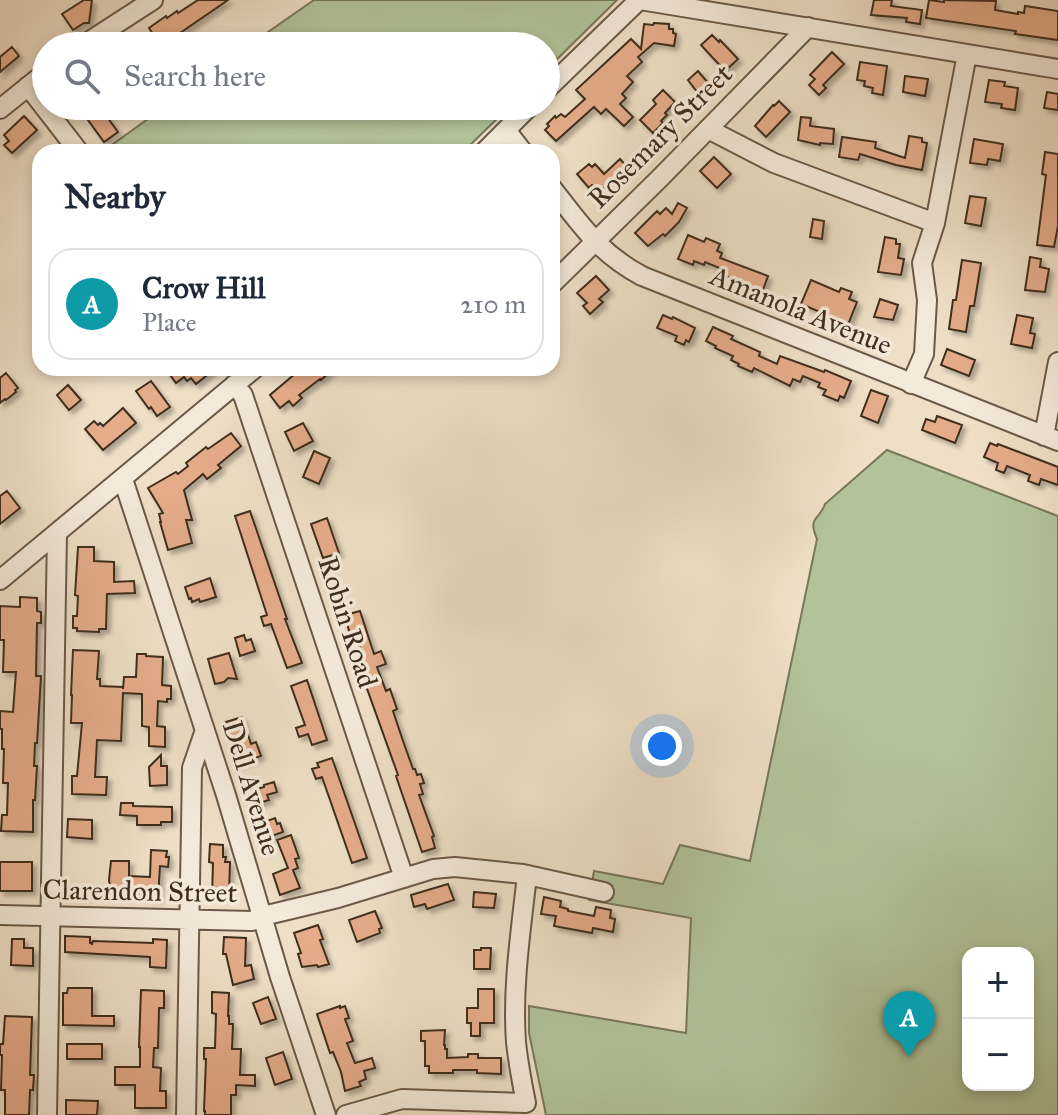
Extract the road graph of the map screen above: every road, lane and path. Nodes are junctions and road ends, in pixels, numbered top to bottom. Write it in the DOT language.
graph roads {
  1 [pos="153,0"];
  2 [pos="640,0"];
  3 [pos="808,27"];
  4 [pos="104,32"];
  5 [pos="967,54"];
  6 [pos="1058,69"];
  7 [pos="560,77"];
  8 [pos="32,83"];
  9 [pos="28,86"];
  10 [pos="32,91"];
  11 [pos="0,108"];
  12 [pos="54,120"];
  13 [pos="516,120"];
  14 [pos="708,129"];
  15 [pos="506,130"];
  16 [pos="73,144"];
  17 [pos="492,144"];
  18 [pos="517,144"];
  19 [pos="560,198"];
  20 [pos="935,223"];
  21 [pos="594,242"];
  22 [pos="560,276"];
  23 [pos="1058,362"];
  24 [pos="243,376"];
  25 [pos="245,376"];
  26 [pos="911,384"];
  27 [pos="1051,439"];
  28 [pos="123,479"];
  29 [pos="57,534"];
  30 [pos="0,580"];
  31 [pos="205,730"];
  32 [pos="527,875"];
  33 [pos="404,878"];
  34 [pos="604,892"];
  35 [pos="0,915"];
  36 [pos="263,916"];
  37 [pos="50,917"];
  38 [pos="190,921"];
  39 [pos="47,1115"];
  40 [pos="186,1115"];
  41 [pos="326,1115"];
  42 [pos="346,1115"];
  1 -- 4 [label="street"];
  2 -- 3 [label="street"];
  2 -- 7 [label="street"];
  3 -- 5 [label="street"];
  3 -- 14 [label="street, Rosemary Street"];
  5 -- 6 [label="street"];
  5 -- 20 [label="street"];
  8 -- 9 [label="street"];
  9 -- 10 [label="street"];
  9 -- 11 [label="street"];
  12 -- 16 [label="street"];
  13 -- 15 [label="street"];
  14 -- 20 [label="street"];
  14 -- 21 [label="street, Rosemary Street"];
  15 -- 17 [label="street"];
  15 -- 18 [label="street"];
  19 -- 21 [label="street, Amanola Avenue"];
  20 -- 26 [label="street"];
  21 -- 22 [label="street, Rosemary Street"];
  21 -- 26 [label="street, Amanola Avenue"];
  23 -- 27 [label="street"];
  24 -- 28 [label="street"];
  25 -- 33 [label="street, Robin Road"];
  26 -- 27 [label="street, Amanola Avenue"];
  28 -- 29 [label="street"];
  28 -- 31 [label="street, Dell Avenue"];
  29 -- 30 [label="street"];
  29 -- 37 [label="street"];
  31 -- 36 [label="street, Dell Avenue"];
  31 -- 38 [label="street"];
  32 -- 33 [label="street, Clarendon Street"];
  32 -- 34 [label="street, Clarendon Street"];
  32 -- 42 [label="street"];
  33 -- 36 [label="street, Clarendon Street"];
  35 -- 37 [label="street, Clarendon Street"];
  36 -- 38 [label="street, Clarendon Street"];
  36 -- 41 [label="street, Dell Avenue"];
  37 -- 38 [label="street, Clarendon Street"];
  37 -- 39 [label="street"];
  38 -- 40 [label="street"];
}
